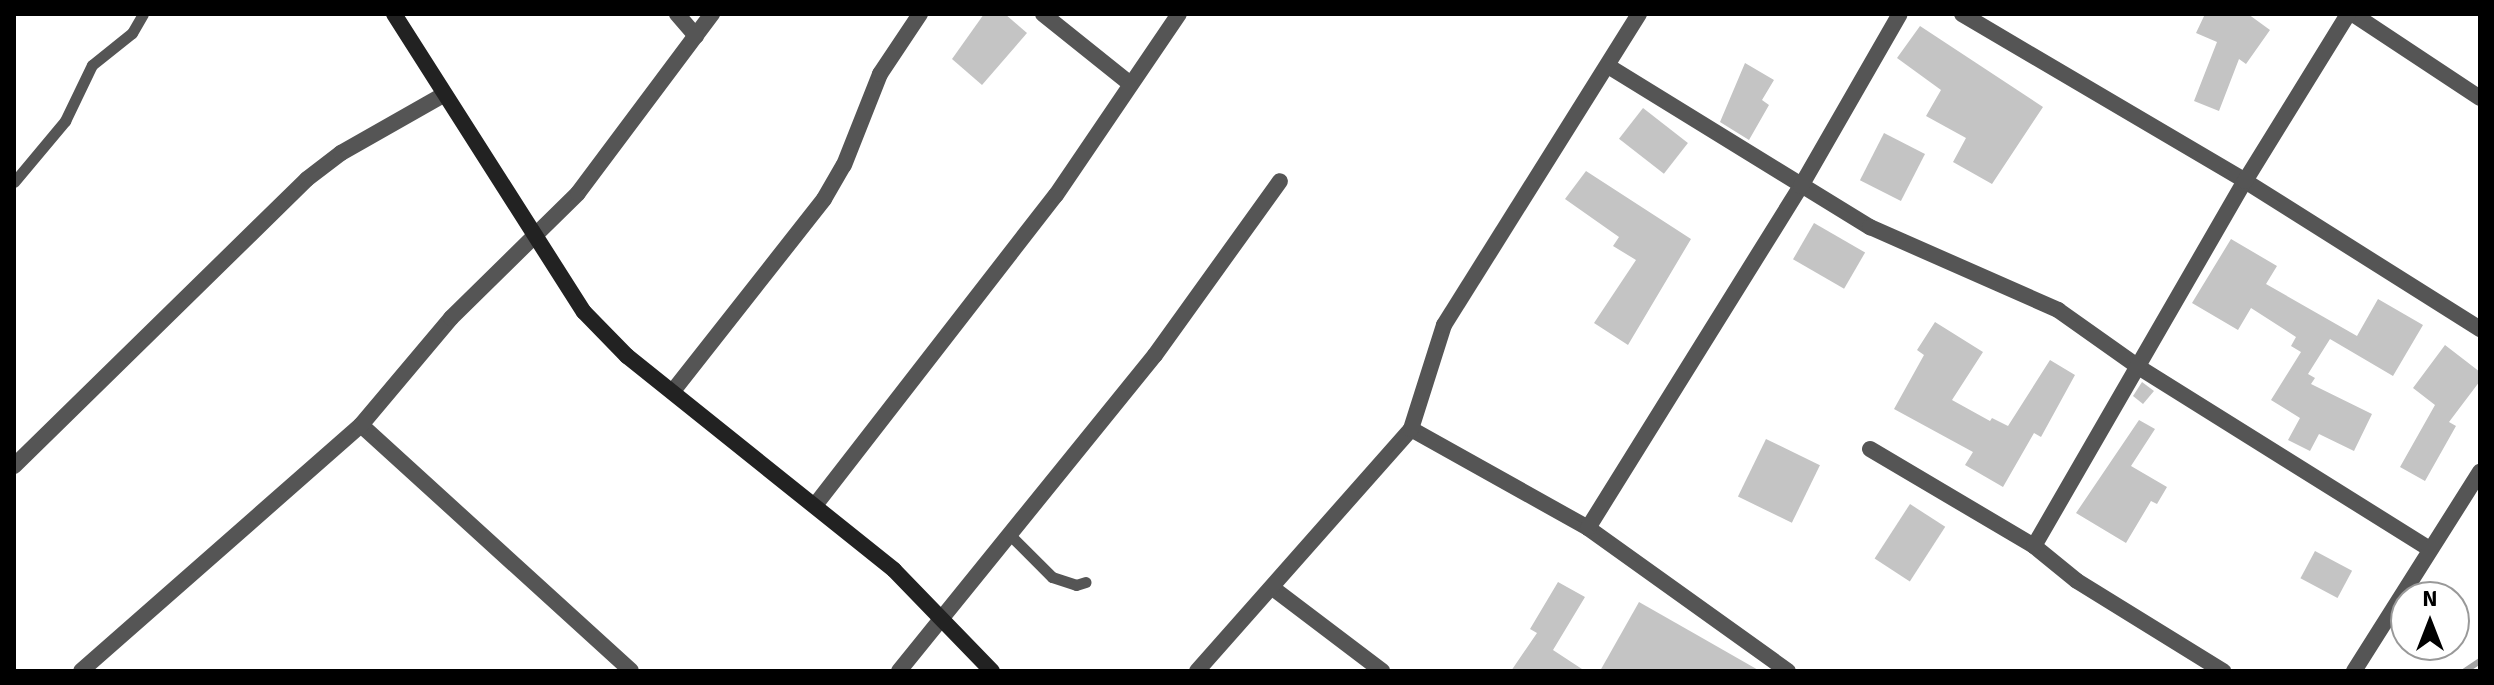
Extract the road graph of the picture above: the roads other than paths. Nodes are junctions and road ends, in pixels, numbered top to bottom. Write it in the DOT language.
graph roads {
  1 [pos="143,14"];
  2 [pos="394,14"];
  3 [pos="677,14"];
  4 [pos="712,14"];
  5 [pos="920,14"];
  6 [pos="1043,14"];
  7 [pos="1179,14"];
  8 [pos="1639,14"];
  9 [pos="1900,14"];
  10 [pos="1962,14"];
  11 [pos="2350,14"];
  12 [pos="696,36"];
  13 [pos="1608,66"];
  14 [pos="1129,83"];
  15 [pos="443,95"];
  16 [pos="2480,98"];
  17 [pos="1280,181"];
  18 [pos="2245,181"];
  19 [pos="14,182"];
  20 [pos="1801,186"];
  21 [pos="534,237"];
  22 [pos="2480,329"];
  23 [pos="2140,368"];
  24 [pos="673,391"];
  25 [pos="361,425"];
  26 [pos="1411,429"];
  27 [pos="1870,449"];
  28 [pos="14,466"];
  29 [pos="2480,472"];
  30 [pos="816,504"];
  31 [pos="1588,528"];
  32 [pos="1011,536"];
  33 [pos="2034,546"];
  34 [pos="2430,549"];
  35 [pos="1086,582"];
  36 [pos="1274,589"];
  37 [pos="940,617"];
  38 [pos="81,671"];
  39 [pos="631,671"];
  40 [pos="899,671"];
  41 [pos="992,671"];
  42 [pos="1197,671"];
  43 [pos="1382,671"];
  44 [pos="1788,671"];
  45 [pos="2223,671"];
  46 [pos="2354,671"];
  1 -- 19 [label="lane"];
  2 -- 15 [label="street"];
  3 -- 12 [label="street"];
  4 -- 12 [label="street"];
  5 -- 24 [label="street"];
  6 -- 14 [label="street"];
  7 -- 14 [label="street"];
  8 -- 13 [label="street"];
  9 -- 20 [label="street"];
  10 -- 18 [label="street"];
  11 -- 16 [label="street"];
  11 -- 18 [label="street"];
  12 -- 21 [label="street"];
  13 -- 20 [label="street"];
  13 -- 26 [label="street"];
  14 -- 30 [label="street"];
  15 -- 21 [label="street"];
  15 -- 28 [label="street"];
  17 -- 32 [label="street"];
  18 -- 22 [label="street"];
  18 -- 23 [label="street"];
  20 -- 23 [label="street"];
  20 -- 31 [label="street"];
  21 -- 24 [label="street"];
  21 -- 25 [label="street"];
  23 -- 33 [label="street"];
  23 -- 34 [label="street"];
  24 -- 30 [label="street"];
  25 -- 38 [label="street"];
  25 -- 39 [label="street"];
  26 -- 31 [label="street"];
  26 -- 36 [label="street"];
  27 -- 33 [label="street"];
  29 -- 34 [label="street"];
  30 -- 37 [label="street"];
  31 -- 44 [label="street"];
  32 -- 35 [label="lane"];
  32 -- 37 [label="street"];
  33 -- 45 [label="street"];
  34 -- 46 [label="street"];
  36 -- 42 [label="street"];
  36 -- 43 [label="street"];
  37 -- 40 [label="street"];
  37 -- 41 [label="street"];
}
